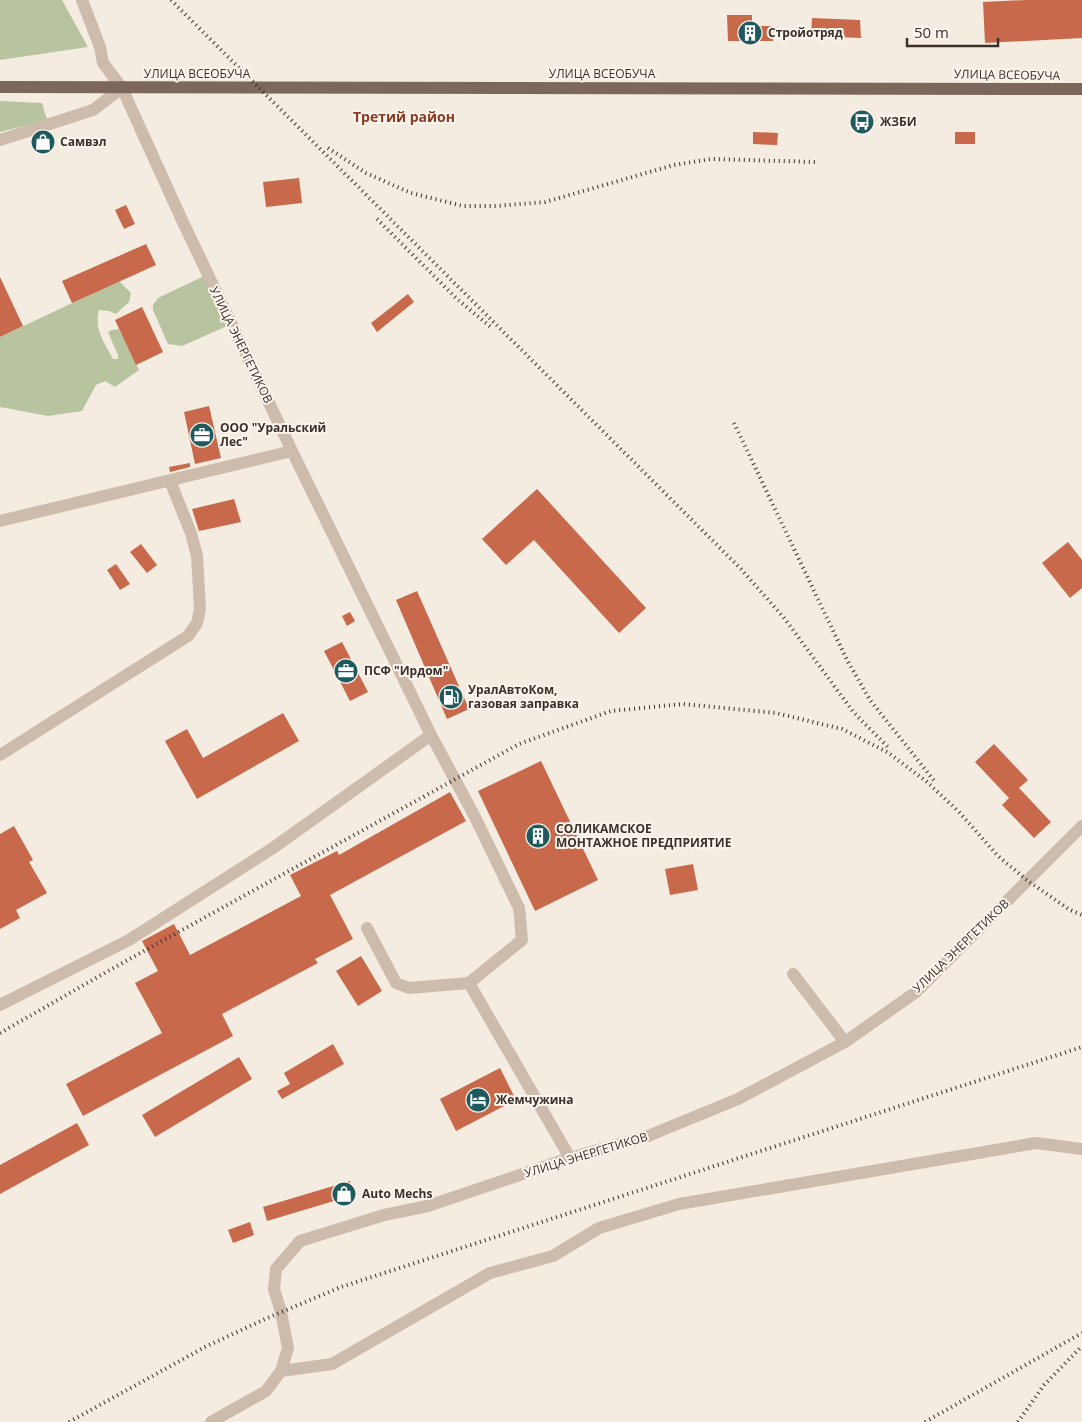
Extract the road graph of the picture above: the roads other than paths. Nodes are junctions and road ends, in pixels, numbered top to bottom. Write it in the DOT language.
graph roads {
  1 [pos="82,0"];
  2 [pos="0,87"];
  3 [pos="122,88"];
  4 [pos="1082,89"];
  5 [pos="0,140"];
  6 [pos="292,451"];
  7 [pos="170,481"];
  8 [pos="0,521"];
  9 [pos="431,735"];
  10 [pos="0,754"];
  11 [pos="1082,826"];
  12 [pos="367,928"];
  13 [pos="792,974"];
  14 [pos="468,983"];
  15 [pos="0,1004"];
  16 [pos="845,1042"];
  17 [pos="1082,1149"];
  18 [pos="570,1158"];
  19 [pos="281,1371"];
  20 [pos="211,1422"];
  1 -- 3 [label="street"];
  2 -- 3 [label="main road, УЛИЦА ВСЕОБУЧА"];
  3 -- 4 [label="main road, УЛИЦА ВСЕОБУЧА"];
  3 -- 5 [label="street"];
  3 -- 6 [label="street, УЛИЦА ЭНЕРГЕТИКОВ"];
  6 -- 7 [label="street"];
  6 -- 9 [label="street, УЛИЦА ЭНЕРГЕТИКОВ"];
  7 -- 8 [label="street"];
  7 -- 10 [label="street"];
  9 -- 14 [label="street, УЛИЦА ЭНЕРГЕТИКОВ"];
  9 -- 15 [label="street"];
  11 -- 16 [label="street, УЛИЦА ЭНЕРГЕТИКОВ"];
  12 -- 14 [label="street"];
  13 -- 16 [label="street"];
  14 -- 18 [label="street"];
  16 -- 18 [label="street, УЛИЦА ЭНЕРГЕТИКОВ"];
  17 -- 19 [label="street"];
  18 -- 19 [label="street, УЛИЦА ЭНЕРГЕТИКОВ"];
  19 -- 20 [label="street, УЛИЦА ЭНЕРГЕТИКОВ"];
}
